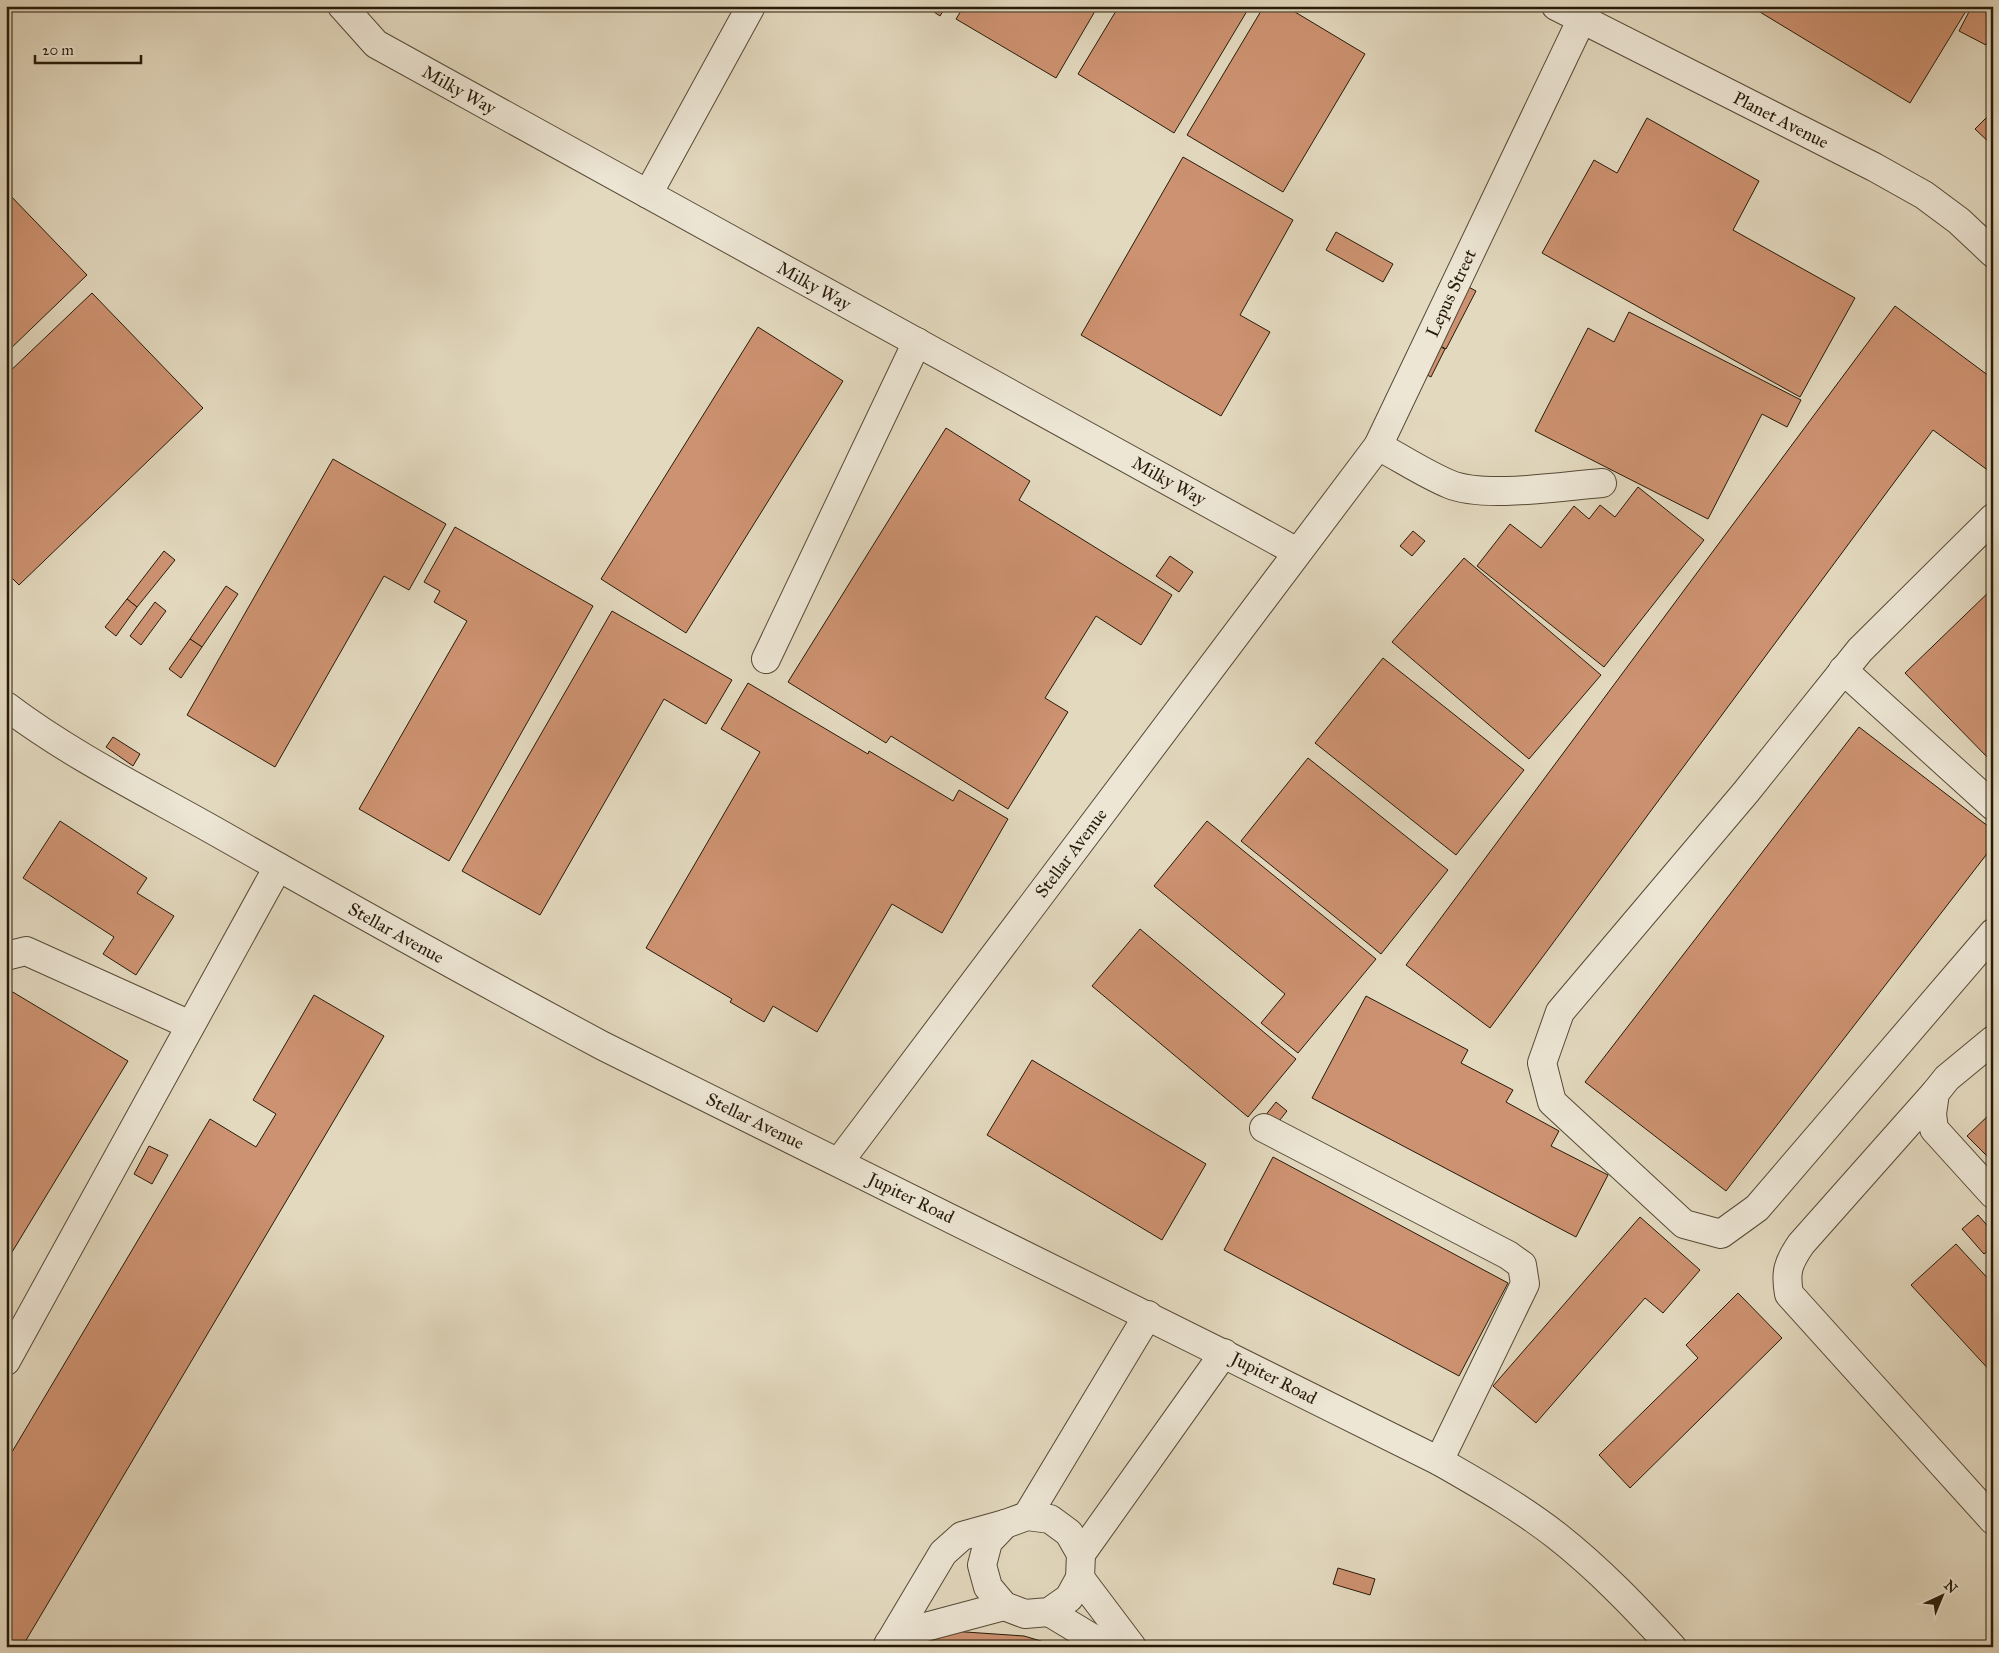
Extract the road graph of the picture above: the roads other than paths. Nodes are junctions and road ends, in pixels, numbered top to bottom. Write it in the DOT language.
graph roads {
  1 [pos="342,6"];
  2 [pos="1556,6"];
  3 [pos="750,8"];
  4 [pos="1585,13"];
  5 [pos="648,194"];
  6 [pos="1993,253"];
  7 [pos="917,342"];
  8 [pos="1378,446"];
  9 [pos="1602,483"];
  10 [pos="1993,518"];
  11 [pos="1297,552"];
  12 [pos="766,659"];
  13 [pos="1843,670"];
  14 [pos="6,706"];
  15 [pos="1993,806"];
  16 [pos="278,867"];
  17 [pos="1993,933"];
  18 [pos="6,956"];
  19 [pos="190,1025"];
  20 [pos="1993,1040"];
  21 [pos="1935,1093"];
  22 [pos="1264,1128"];
  23 [pos="839,1162"];
  24 [pos="1993,1194"];
  25 [pos="1148,1315"];
  26 [pos="1224,1353"];
  27 [pos="6,1361"];
  28 [pos="1439,1461"];
  29 [pos="1016,1520"];
  30 [pos="1993,1520"];
  31 [pos="1080,1566"];
  32 [pos="1004,1606"];
  33 [pos="1049,1612"];
  34 [pos="888,1645"];
  35 [pos="1107,1647"];
  36 [pos="1132,1647"];
  37 [pos="1672,1647"];
  1 -- 5 [label="street, Milky Way"];
  2 -- 4 [label="street, Planet Avenue"];
  3 -- 5 [label="street"];
  4 -- 6 [label="street, Planet Avenue"];
  4 -- 8 [label="street, Lepus Street"];
  5 -- 7 [label="street, Milky Way"];
  7 -- 11 [label="street, Milky Way"];
  7 -- 12 [label="street"];
  8 -- 9 [label="street"];
  8 -- 11 [label="street, Lepus Street"];
  10 -- 13 [label="street"];
  11 -- 23 [label="street, Stellar Avenue"];
  13 -- 15 [label="street"];
  13 -- 17 [label="street"];
  14 -- 16 [label="street, Stellar Avenue"];
  16 -- 19 [label="street"];
  16 -- 23 [label="street, Stellar Avenue"];
  18 -- 19 [label="street"];
  19 -- 27 [label="street"];
  20 -- 21 [label="street"];
  21 -- 24 [label="street"];
  21 -- 30 [label="street"];
  22 -- 28 [label="street"];
  23 -- 25 [label="street, Jupiter Road"];
  25 -- 26 [label="street, Jupiter Road"];
  25 -- 29 [label="street"];
  26 -- 28 [label="street, Jupiter Road"];
  26 -- 31 [label="street"];
  28 -- 37 [label="street, Jupiter Road"];
  29 -- 31 [label="street"];
  29 -- 32 [label="street"];
  29 -- 34 [label="street"];
  31 -- 33 [label="street"];
  31 -- 36 [label="street"];
  32 -- 33 [label="street"];
  32 -- 34 [label="street"];
  33 -- 35 [label="street"];
}
